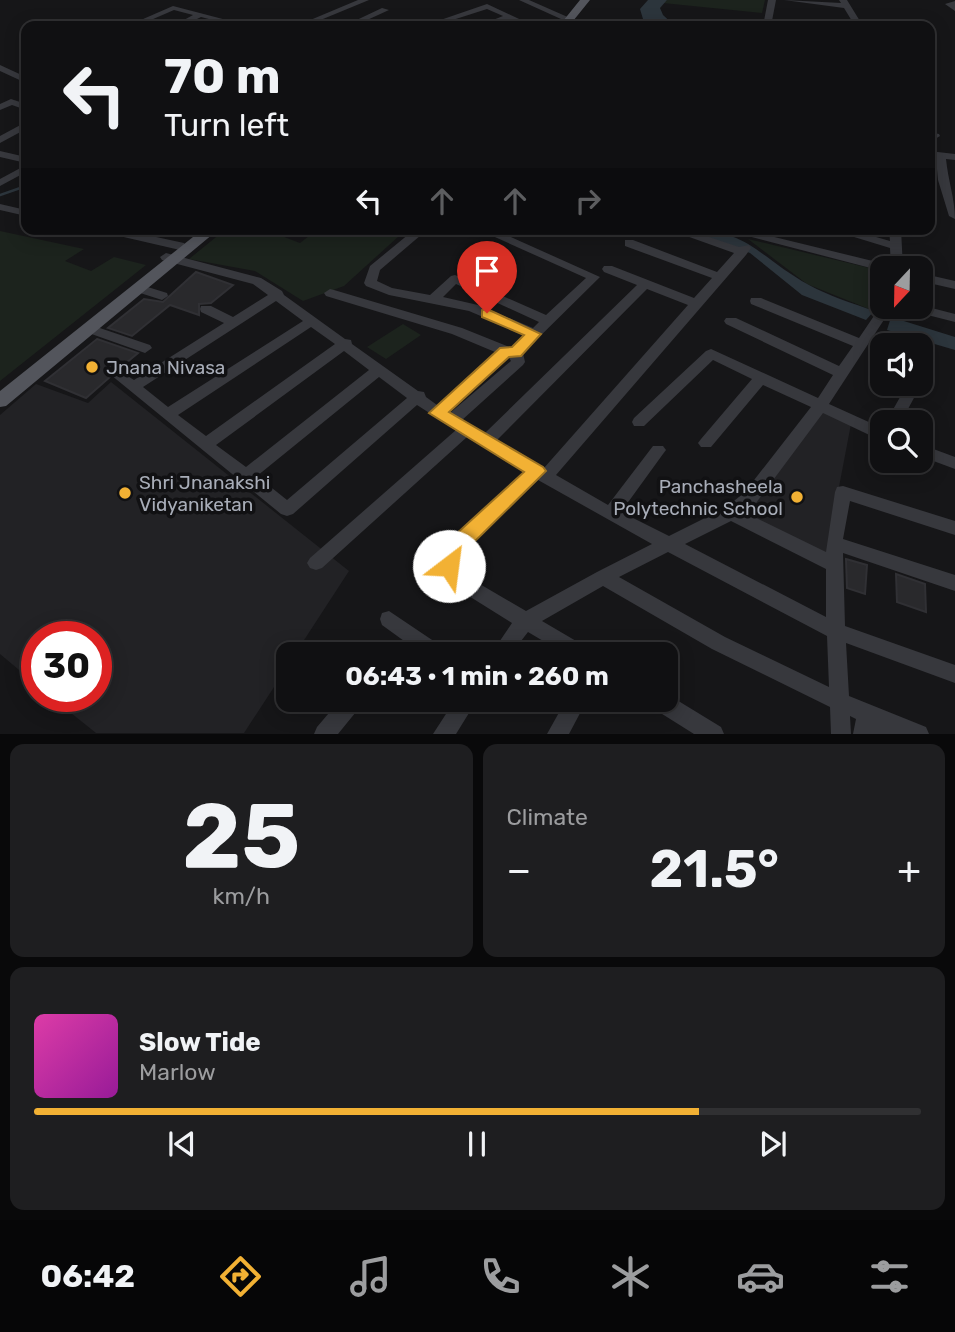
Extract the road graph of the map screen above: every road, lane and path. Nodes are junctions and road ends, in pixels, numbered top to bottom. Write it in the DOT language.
graph roads {
  1 [pos="337,0"];
  2 [pos="365,0"];
  3 [pos="472,0"];
  4 [pos="585,0"];
  5 [pos="592,0"];
  6 [pos="772,0"];
  7 [pos="788,0"];
  8 [pos="526,1"];
  9 [pos="844,3"];
  10 [pos="352,5"];
  11 [pos="486,6"];
  12 [pos="385,10"];
  13 [pos="201,15"];
  14 [pos="325,16"];
  15 [pos="509,17"];
  16 [pos="142,21"];
  17 [pos="188,21"];
  18 [pos="226,21"];
  19 [pos="312,21"];
  20 [pos="336,21"];
  21 [pos="360,21"];
  22 [pos="442,21"];
  23 [pos="497,21"];
  24 [pos="518,21"];
  25 [pos="564,21"];
  26 [pos="572,21"];
  27 [pos="573,21"];
  28 [pos="768,21"];
  29 [pos="856,21"];
  30 [pos="0,68"];
  31 [pos="21,76"];
  32 [pos="0,98"];
  33 [pos="11,102"];
  34 [pos="21,105"];
  35 [pos="0,107"];
  36 [pos="21,128"];
  37 [pos="0,140"];
  38 [pos="0,154"];
  39 [pos="935,155"];
  40 [pos="955,158"];
  41 [pos="21,159"];
  42 [pos="21,171"];
  43 [pos="0,183"];
  44 [pos="0,207"];
  45 [pos="21,212"];
  46 [pos="955,216"];
  47 [pos="119,235"];
  48 [pos="194,235"];
  49 [pos="203,235"];
  50 [pos="415,235"];
  51 [pos="497,235"];
  52 [pos="693,235"];
  53 [pos="751,235"];
  54 [pos="856,235"];
  55 [pos="895,235"];
  56 [pos="629,243"];
  57 [pos="896,246"];
  58 [pos="173,254"];
  59 [pos="896,256"];
  60 [pos="870,264"];
  61 [pos="608,269"];
  62 [pos="720,277"];
  63 [pos="933,280"];
  64 [pos="645,284"];
  65 [pos="955,285"];
  66 [pos="138,288"];
  67 [pos="330,293"];
  68 [pos="278,294"];
  69 [pos="162,296"];
  70 [pos="433,299"];
  71 [pos="756,301"];
  72 [pos="696,304"];
  73 [pos="206,309"];
  74 [pos="933,312"];
  75 [pos="955,318"];
  76 [pos="878,319"];
  77 [pos="313,320"];
  78 [pos="548,321"];
  79 [pos="731,321"];
  80 [pos="233,322"];
  81 [pos="88,328"];
  82 [pos="534,334"];
  83 [pos="346,344"];
  84 [pos="861,344"];
  85 [pos="145,348"];
  86 [pos="511,352"];
  87 [pos="380,369"];
  88 [pos="841,373"];
  89 [pos="118,375"];
  90 [pos="761,378"];
  91 [pos="134,387"];
  92 [pos="0,390"];
  93 [pos="419,397"];
  94 [pos="0,401"];
  95 [pos="820,406"];
  96 [pos="438,413"];
  97 [pos="168,414"];
  98 [pos="639,422"];
  99 [pos="459,425"];
  100 [pos="870,429"];
  101 [pos="487,441"];
  102 [pos="706,443"];
  103 [pos="206,444"];
  104 [pos="658,450"];
  105 [pos="933,455"];
  106 [pos="955,463"];
  107 [pos="541,474"];
  108 [pos="246,476"];
  109 [pos="731,513"];
  110 [pos="610,514"];
  111 [pos="955,528"];
  112 [pos="834,542"];
  113 [pos="668,544"];
  114 [pos="316,562"];
  115 [pos="835,565"];
  116 [pos="603,577"];
  117 [pos="955,583"];
  118 [pos="388,619"];
  119 [pos="524,622"];
  120 [pos="836,631"];
  121 [pos="420,642"];
  122 [pos="509,642"];
  123 [pos="560,642"];
  124 [pos="955,674"];
  125 [pos="840,704"];
  126 [pos="342,712"];
  127 [pos="458,712"];
  128 [pos="571,712"];
  129 [pos="678,712"];
  130 [pos="561,732"];
  131 [pos="324,733"];
  132 [pos="443,733"];
  133 [pos="714,733"];
  134 [pos="841,733"];
  135 [pos="863,733"];
  136 [pos="883,733"];
  137 [pos="919,733"];
  1 -- 10 [label="street"];
  2 -- 10 [label="street"];
  3 -- 11 [label="street"];
  4 -- 26 [label="main road"];
  5 -- 27 [label="main road"];
  6 -- 28 [label="street"];
  7 -- 9 [label="street"];
  8 -- 25 [label="street"];
  9 -- 29 [label="street"];
  10 -- 14 [label="street"];
  11 -- 15 [label="street"];
  11 -- 22 [label="street"];
  12 -- 21 [label="street"];
  13 -- 16 [label="street"];
  13 -- 17 [label="street"];
  13 -- 18 [label="street"];
  14 -- 19 [label="street"];
  14 -- 20 [label="street"];
  15 -- 23 [label="street"];
  15 -- 24 [label="street"];
  30 -- 31 [label="street"];
  32 -- 33 [label="street"];
  33 -- 34 [label="street"];
  33 -- 35 [label="street"];
  36 -- 37 [label="street"];
  38 -- 41 [label="street"];
  39 -- 40 [label="street"];
  39 -- 46 [label="street"];
  42 -- 43 [label="street"];
  44 -- 45 [label="street"];
  47 -- 58 [label="street"];
  48 -- 58 [label="main road"];
  49 -- 58 [label="main road"];
  50 -- 70 [label="street"];
  51 -- 78 [label="street"];
  52 -- 62 [label="street"];
  53 -- 60 [label="street"];
  54 -- 57 [label="street"];
  55 -- 57 [label="street"];
  56 -- 62 [label="street"];
  57 -- 59 [label="street"];
  58 -- 66 [label="main road"];
  58 -- 68 [label="street"];
  58 -- 92 [label="main road"];
  61 -- 64 [label="street"];
  62 -- 72 [label="street"];
  63 -- 65 [label="street"];
  64 -- 72 [label="street"];
  64 -- 101 [label="street"];
  66 -- 69 [label="street"];
  66 -- 81 [label="main road"];
  67 -- 86 [label="street"];
  68 -- 77 [label="street"];
  68 -- 80 [label="street"];
  70 -- 78 [label="street"];
  70 -- 82 [label="street"];
  71 -- 84 [label="street"];
  72 -- 107 [label="street"];
  73 -- 80 [label="street"];
  74 -- 75 [label="street"];
  76 -- 84 [label="street"];
  77 -- 83 [label="street"];
  77 -- 97 [label="street"];
  78 -- 82 [label="street"];
  79 -- 88 [label="street"];
  80 -- 91 [label="street"];
  81 -- 85 [label="street"];
  81 -- 94 [label="main road"];
  82 -- 86 [label="street"];
  83 -- 87 [label="street"];
  83 -- 103 [label="street"];
  84 -- 88 [label="street"];
  86 -- 96 [label="street"];
  86 -- 99 [label="street"];
  87 -- 93 [label="street"];
  87 -- 108 [label="street"];
  88 -- 95 [label="street"];
  89 -- 91 [label="street"];
  90 -- 95 [label="street"];
  90 -- 98 [label="street"];
  90 -- 102 [label="street"];
  91 -- 97 [label="street"];
  93 -- 96 [label="street"];
  93 -- 108 [label="street"];
  95 -- 100 [label="street"];
  95 -- 109 [label="street"];
  96 -- 99 [label="street"];
  97 -- 103 [label="street"];
  99 -- 101 [label="street"];
  99 -- 114 [label="street"];
  101 -- 107 [label="street"];
  103 -- 108 [label="street"];
  104 -- 110 [label="street"];
  105 -- 106 [label="street"];
  107 -- 110 [label="street"];
  107 -- 119 [label="street"];
  109 -- 113 [label="street"];
  109 -- 115 [label="street"];
  110 -- 113 [label="street"];
  111 -- 112 [label="street"];
  112 -- 115 [label="street"];
  112 -- 117 [label="street"];
  113 -- 116 [label="street"];
  113 -- 120 [label="street"];
  115 -- 120 [label="street"];
  116 -- 119 [label="street"];
  116 -- 125 [label="street"];
  118 -- 121 [label="street"];
  119 -- 122 [label="street"];
  119 -- 123 [label="street"];
  120 -- 124 [label="street"];
  120 -- 125 [label="street"];
  125 -- 134 [label="street"];
  125 -- 137 [label="street"];
  126 -- 131 [label="street"];
  127 -- 132 [label="street"];
  128 -- 130 [label="street"];
  129 -- 133 [label="street"];
  135 -- 136 [label="street"];
}
